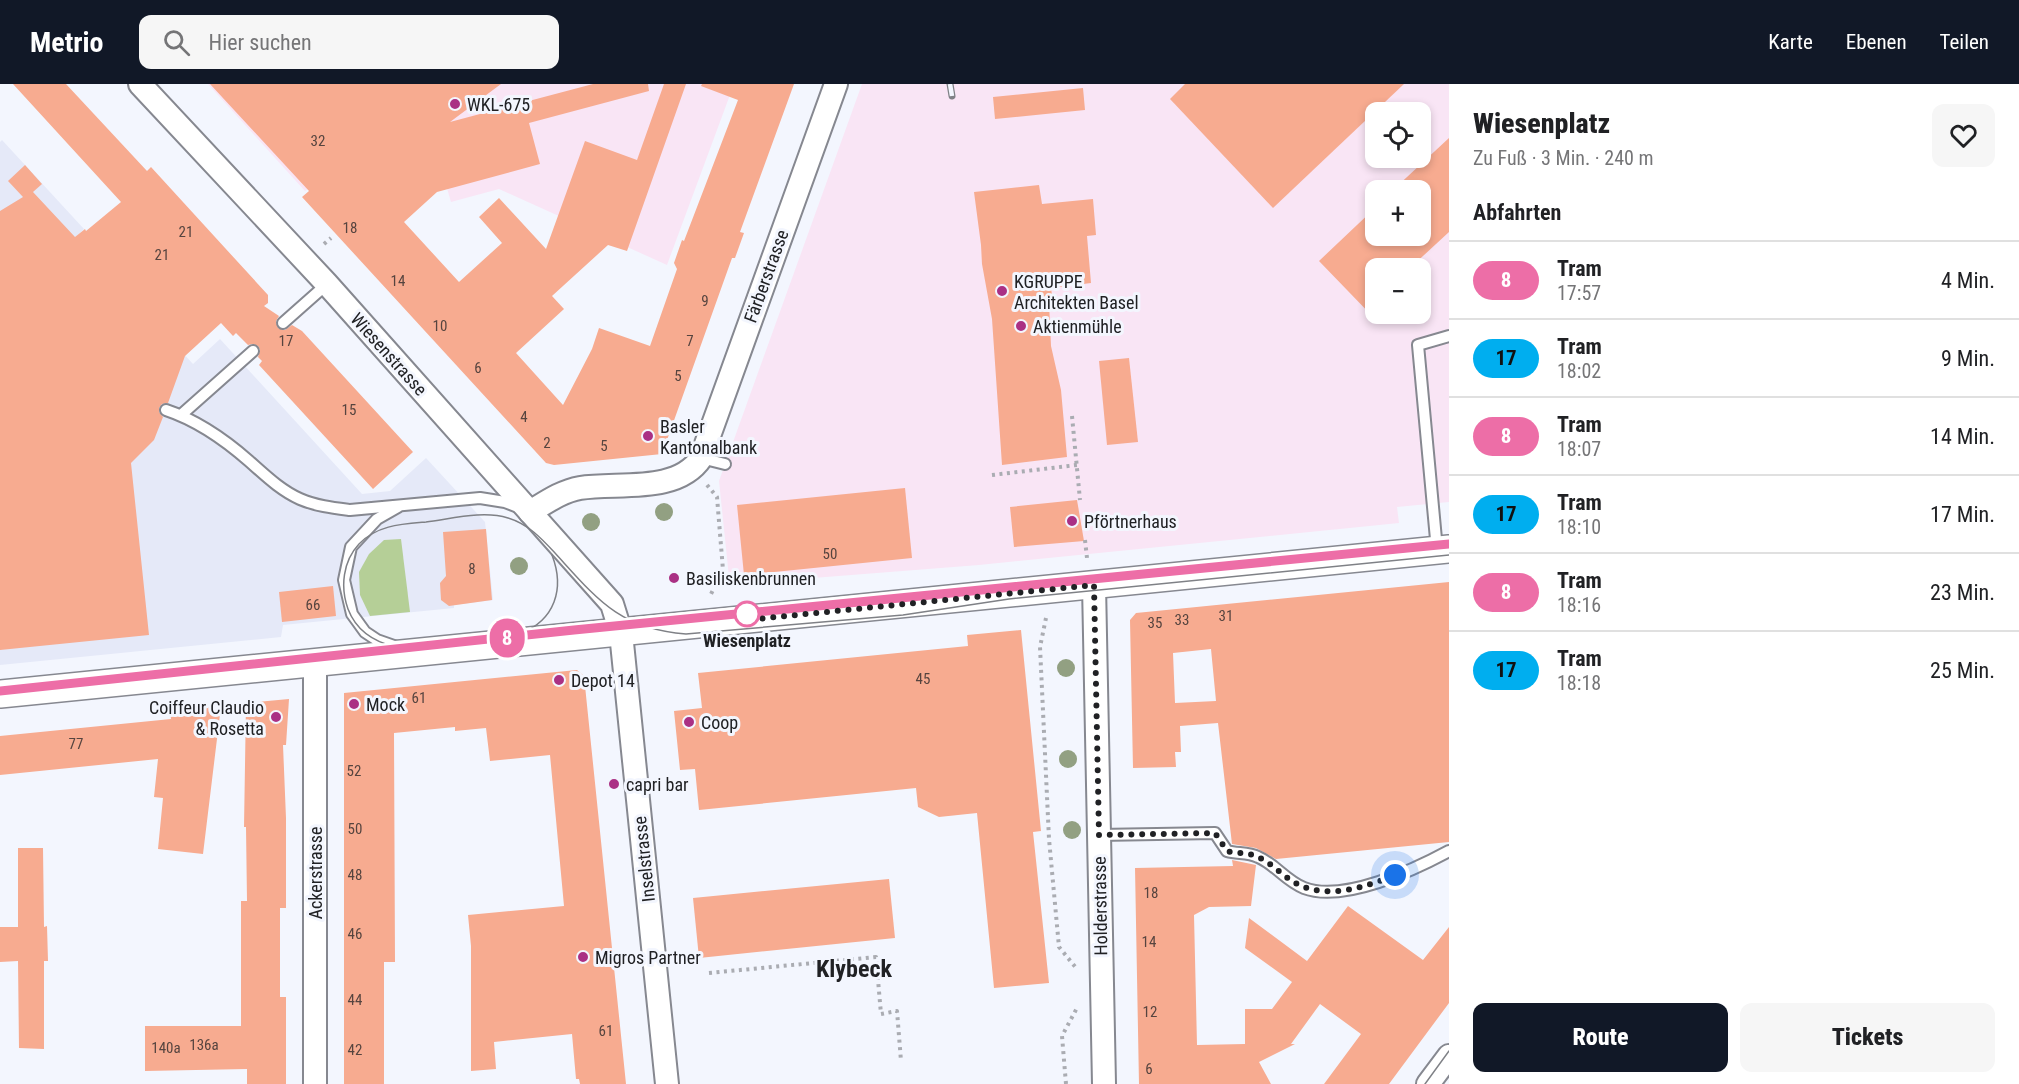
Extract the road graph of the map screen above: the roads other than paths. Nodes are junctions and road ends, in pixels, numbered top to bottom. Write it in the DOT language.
graph roads {
  1 [pos="140,84"];
  2 [pos="836,84"];
  3 [pos="327,284"];
  4 [pos="283,323"];
  5 [pos="1449,336"];
  6 [pos="253,351"];
  7 [pos="166,410"];
  8 [pos="181,415"];
  9 [pos="698,462"];
  10 [pos="725,464"];
  11 [pos="400,505"];
  12 [pos="530,512"];
  13 [pos="1443,549"];
  14 [pos="1094,585"];
  15 [pos="621,633"];
  16 [pos="413,652"];
  17 [pos="315,662"];
  18 [pos="0,694"];
  19 [pos="1099,835"];
  20 [pos="1449,851"];
  21 [pos="1449,1056"];
  22 [pos="315,1084"];
  23 [pos="667,1084"];
  24 [pos="1104,1084"];
  25 [pos="1428,1084"];
  1 -- 3 [label="street, Wiesenstrasse"];
  2 -- 9 [label="street, Färberstrasse"];
  3 -- 4 [label="lane"];
  3 -- 12 [label="street, Wiesenstrasse"];
  5 -- 13 [label="lane"];
  6 -- 8 [label="lane"];
  7 -- 8 [label="lane"];
  8 -- 11 [label="lane"];
  9 -- 10 [label="lane"];
  9 -- 12 [label="street"];
  11 -- 12 [label="lane"];
  11 -- 16 [label="lane"];
  12 -- 15 [label="street, Wiesenstrasse"];
  13 -- 14 [label="street"];
  14 -- 15 [label="street"];
  14 -- 19 [label="street, Holderstrasse"];
  15 -- 16 [label="street"];
  15 -- 23 [label="street, Inselstrasse"];
  16 -- 17 [label="street"];
  17 -- 18 [label="street"];
  17 -- 22 [label="street, Ackerstrasse"];
  19 -- 20 [label="lane"];
  19 -- 24 [label="street, Holderstrasse"];
  21 -- 25 [label="street"];
}
